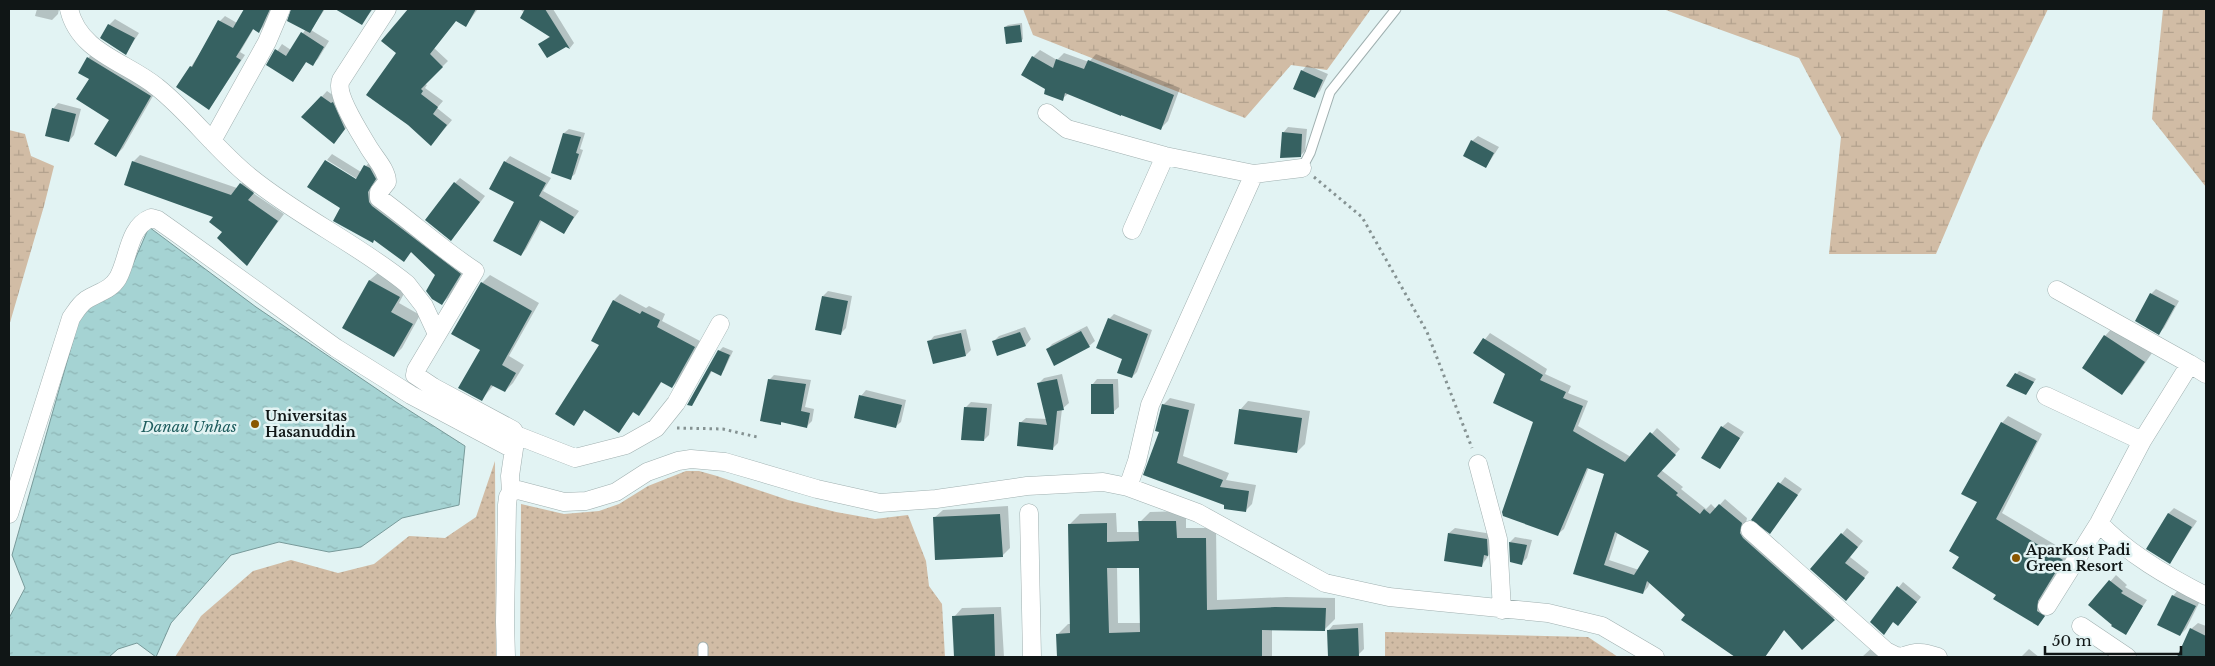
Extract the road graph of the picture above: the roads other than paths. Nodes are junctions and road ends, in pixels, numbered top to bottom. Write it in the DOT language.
graph roads {
  1 [pos="69,9"];
  2 [pos="281,9"];
  3 [pos="387,9"];
  4 [pos="1396,9"];
  5 [pos="1047,113"];
  6 [pos="212,141"];
  7 [pos="1165,156"];
  8 [pos="1302,168"];
  9 [pos="1254,174"];
  10 [pos="1132,230"];
  11 [pos="2057,290"];
  12 [pos="720,324"];
  13 [pos="437,334"];
  14 [pos="2190,364"];
  15 [pos="2206,374"];
  16 [pos="2046,396"];
  17 [pos="2142,441"];
  18 [pos="512,463"];
  19 [pos="1478,464"];
  20 [pos="1132,475"];
  21 [pos="1029,513"];
  22 [pos="9,514"];
  23 [pos="2099,523"];
  24 [pos="1750,530"];
  25 [pos="2206,596"];
  26 [pos="2047,606"];
  27 [pos="1502,610"];
  28 [pos="2081,626"];
  29 [pos="703,647"];
  30 [pos="506,657"];
  31 [pos="703,657"];
  32 [pos="1032,657"];
  33 [pos="1655,657"];
  34 [pos="1903,657"];
  35 [pos="1938,657"];
  36 [pos="2127,657"];
  1 -- 6 [label="street"];
  2 -- 6 [label="street"];
  3 -- 13 [label="street"];
  4 -- 8 [label="lane"];
  5 -- 7 [label="street"];
  6 -- 13 [label="street"];
  7 -- 9 [label="street"];
  7 -- 10 [label="street"];
  8 -- 9 [label="street"];
  9 -- 20 [label="street"];
  11 -- 14 [label="street"];
  12 -- 18 [label="street"];
  13 -- 18 [label="street"];
  14 -- 15 [label="street"];
  14 -- 17 [label="street"];
  16 -- 17 [label="street"];
  17 -- 23 [label="street"];
  18 -- 20 [label="street"];
  18 -- 22 [label="street"];
  18 -- 30 [label="street"];
  19 -- 27 [label="street"];
  20 -- 27 [label="street"];
  21 -- 32 [label="street"];
  23 -- 25 [label="street"];
  23 -- 26 [label="street"];
  24 -- 34 [label="street"];
  27 -- 33 [label="street"];
  28 -- 36 [label="street"];
  29 -- 31 [label="lane"];
  34 -- 35 [label="street"];
}
